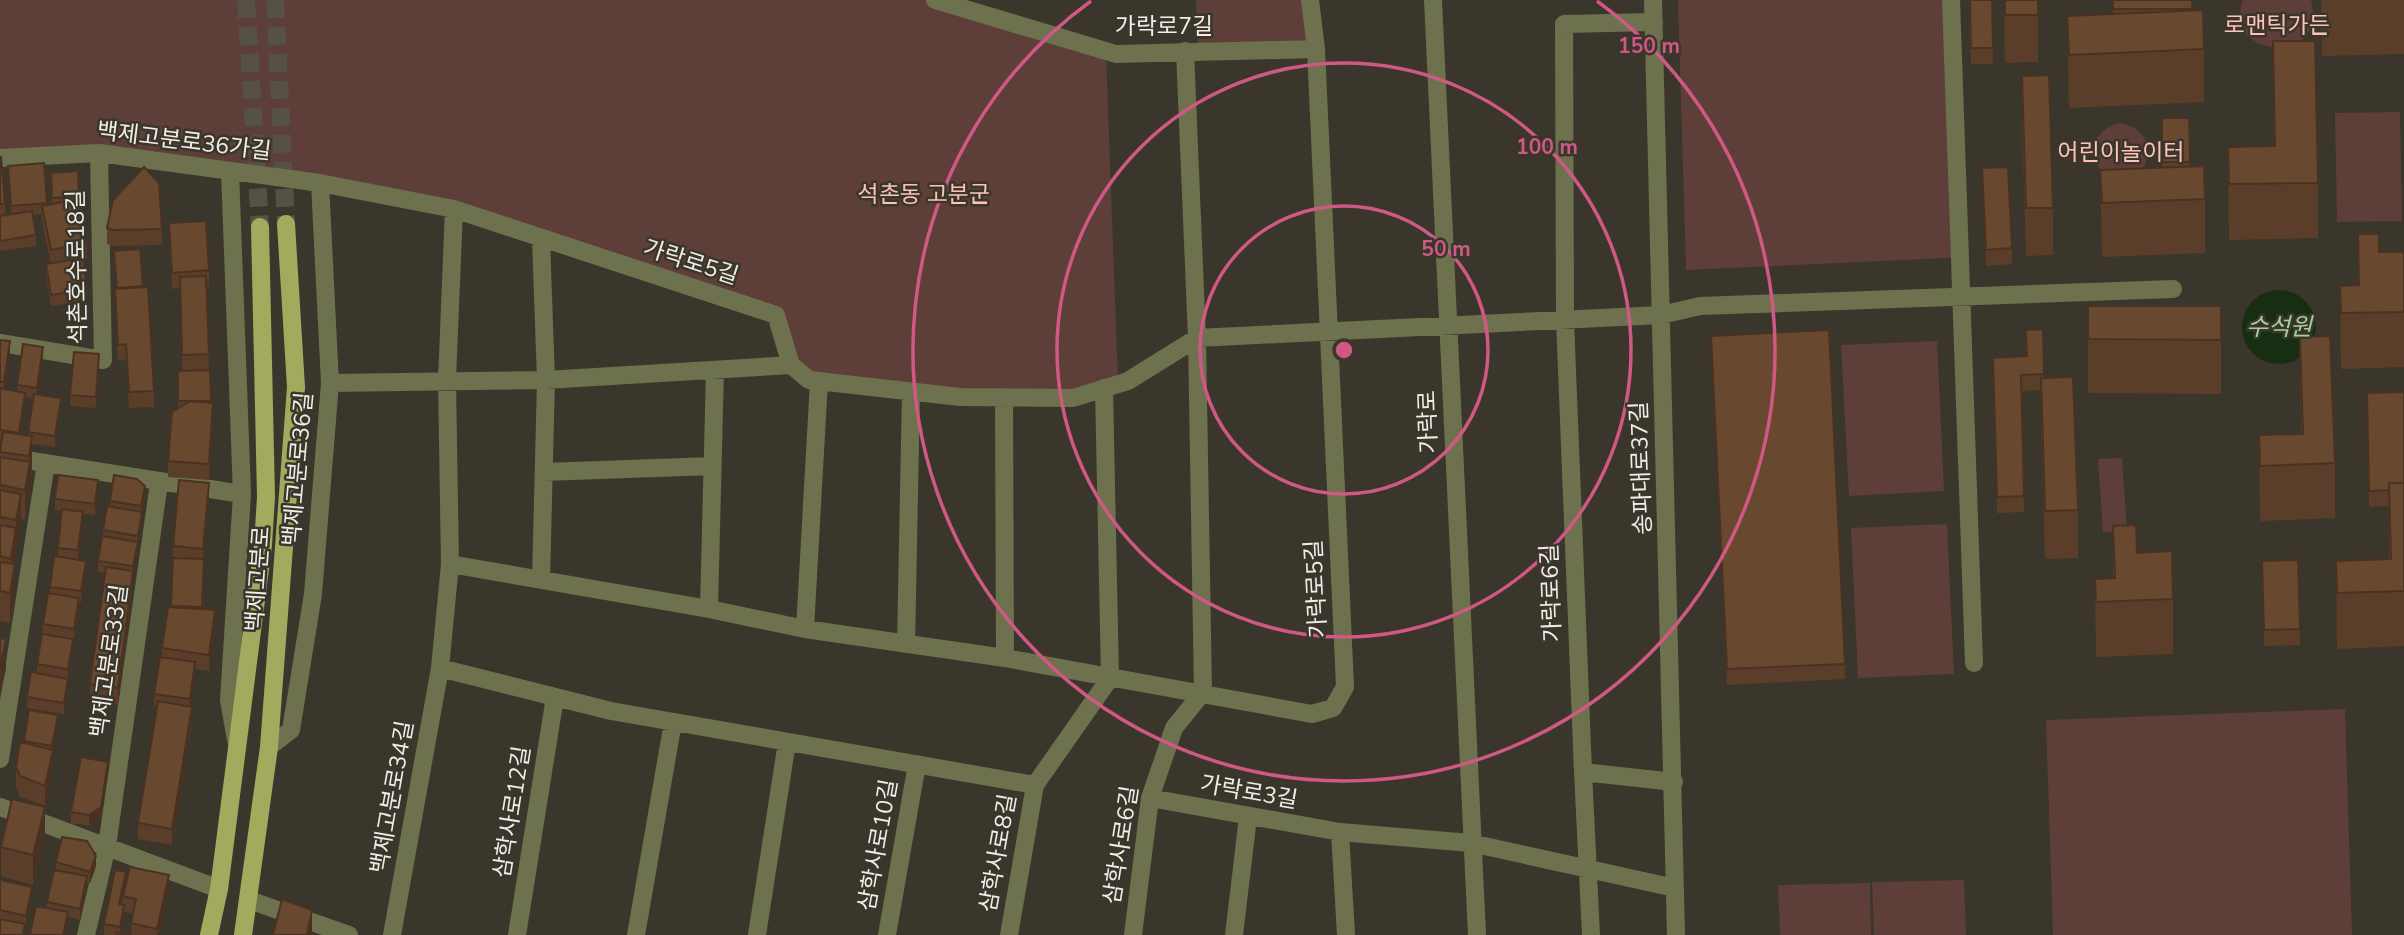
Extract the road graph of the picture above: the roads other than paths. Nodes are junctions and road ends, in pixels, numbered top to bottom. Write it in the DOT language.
graph roads {
  1 [pos="935,0"];
  2 [pos="1310,0"];
  3 [pos="1433,0"];
  4 [pos="1653,0"];
  5 [pos="1951,0"];
  6 [pos="1654,22"];
  7 [pos="1316,50"];
  8 [pos="1185,51"];
  9 [pos="99,153"];
  10 [pos="0,158"];
  11 [pos="230,171"];
  12 [pos="320,183"];
  13 [pos="454,209"];
  14 [pos="286,224"];
  15 [pos="260,228"];
  16 [pos="541,239"];
  17 [pos="2173,289"];
  18 [pos="1960,297"];
  19 [pos="1661,316"];
  20 [pos="1565,320"];
  21 [pos="1449,325"];
  22 [pos="1328,332"];
  23 [pos="1197,338"];
  24 [pos="0,343"];
  25 [pos="791,365"];
  26 [pos="715,370"];
  27 [pos="447,380"];
  28 [pos="546,380"];
  29 [pos="820,381"];
  30 [pos="330,383"];
  31 [pos="1104,388"];
  32 [pos="911,391"];
  33 [pos="1004,398"];
  34 [pos="0,456"];
  35 [pos="46,463"];
  36 [pos="712,466"];
  37 [pos="544,472"];
  38 [pos="159,483"];
  39 [pos="242,494"];
  40 [pos="450,564"];
  41 [pos="541,580"];
  42 [pos="709,609"];
  43 [pos="805,629"];
  44 [pos="906,644"];
  45 [pos="1005,658"];
  46 [pos="1974,663"];
  47 [pos="440,668"];
  48 [pos="1110,678"];
  49 [pos="1203,692"];
  50 [pos="555,697"];
  51 [pos="673,722"];
  52 [pos="236,740"];
  53 [pos="787,742"];
  54 [pos="269,747"];
  55 [pos="0,759"];
  56 [pos="918,764"];
  57 [pos="1583,772"];
  58 [pos="1674,782"];
  59 [pos="1035,785"];
  60 [pos="1150,798"];
  61 [pos="0,807"];
  62 [pos="1248,817"];
  63 [pos="1340,832"];
  64 [pos="1471,843"];
  65 [pos="107,846"];
  66 [pos="1588,870"];
  67 [pos="1675,888"];
  68 [pos="219,889"];
  69 [pos="249,900"];
  70 [pos="86,935"];
  71 [pos="209,935"];
  72 [pos="243,935"];
  73 [pos="349,935"];
  74 [pos="392,935"];
  75 [pos="517,935"];
  76 [pos="636,935"];
  77 [pos="757,935"];
  78 [pos="887,935"];
  79 [pos="1009,935"];
  80 [pos="1133,935"];
  81 [pos="1234,935"];
  82 [pos="1346,935"];
  83 [pos="1477,935"];
  84 [pos="1591,935"];
  85 [pos="1676,935"];
  1 -- 8 [label="street, 가락로7길"];
  2 -- 7 [label="street, 가락로5길"];
  3 -- 21 [label="street, 가락로"];
  4 -- 6 [label="street, 송파대로37길"];
  5 -- 18 [label="street"];
  6 -- 19 [label="street, 송파대로37길"];
  6 -- 20 [label="street, 가락로6길"];
  7 -- 8 [label="street, 가락로7길"];
  7 -- 22 [label="street, 가락로5길"];
  8 -- 23 [label="street"];
  9 -- 10 [label="street, 백제고분로36가길"];
  9 -- 11 [label="street, 백제고분로36가길"];
  9 -- 24 [label="street, 석촌호수로18길"];
  11 -- 12 [label="street, 백제고분로36가길"];
  11 -- 39 [label="street"];
  12 -- 13 [label="street, 가락로5길"];
  12 -- 30 [label="street, 백제고분로36길"];
  13 -- 16 [label="street, 가락로5길"];
  13 -- 27 [label="street"];
  14 -- 54 [label="main road, 백제고분로"];
  15 -- 52 [label="main road, 백제고분로"];
  16 -- 25 [label="street, 가락로5길"];
  16 -- 28 [label="street"];
  17 -- 18 [label="street"];
  18 -- 19 [label="street"];
  18 -- 46 [label="street"];
  19 -- 20 [label="street"];
  19 -- 58 [label="street, 송파대로37길"];
  20 -- 21 [label="street"];
  20 -- 57 [label="street, 가락로6길"];
  21 -- 22 [label="street"];
  21 -- 64 [label="street, 가락로"];
  22 -- 23 [label="street"];
  22 -- 49 [label="street, 가락로5길"];
  23 -- 31 [label="street"];
  23 -- 49 [label="street"];
  25 -- 26 [label="street"];
  25 -- 29 [label="street"];
  26 -- 28 [label="street"];
  26 -- 36 [label="street"];
  27 -- 28 [label="street"];
  27 -- 30 [label="street"];
  27 -- 40 [label="street"];
  28 -- 37 [label="street"];
  29 -- 32 [label="street"];
  29 -- 43 [label="street"];
  30 -- 54 [label="street, 백제고분로36길"];
  31 -- 33 [label="street"];
  31 -- 48 [label="street"];
  32 -- 33 [label="street"];
  32 -- 44 [label="street"];
  33 -- 45 [label="street"];
  34 -- 35 [label="street"];
  35 -- 38 [label="street"];
  35 -- 55 [label="street"];
  36 -- 37 [label="street"];
  36 -- 42 [label="street"];
  37 -- 41 [label="street"];
  38 -- 39 [label="street"];
  38 -- 65 [label="street, 백제고분로33길"];
  39 -- 52 [label="street"];
  40 -- 41 [label="street, 가락로5길"];
  40 -- 47 [label="street, 백제고분로34길"];
  41 -- 42 [label="street, 가락로5길"];
  42 -- 43 [label="street, 가락로5길"];
  43 -- 44 [label="street, 가락로5길"];
  44 -- 45 [label="street, 가락로5길"];
  45 -- 48 [label="street, 가락로5길"];
  47 -- 50 [label="street"];
  47 -- 74 [label="street, 백제고분로34길"];
  48 -- 49 [label="street, 가락로5길"];
  48 -- 59 [label="street, 삼학사로8길"];
  49 -- 60 [label="street, 삼학사로6길"];
  50 -- 51 [label="street"];
  50 -- 75 [label="street, 삼학사로12길"];
  51 -- 53 [label="street"];
  51 -- 76 [label="street"];
  52 -- 68 [label="main road, 백제고분로"];
  53 -- 56 [label="street"];
  53 -- 77 [label="street"];
  54 -- 69 [label="main road, 백제고분로"];
  56 -- 59 [label="street"];
  56 -- 78 [label="street, 삼학사로10길"];
  57 -- 58 [label="street"];
  57 -- 66 [label="street, 가락로6길"];
  58 -- 67 [label="street, 송파대로37길"];
  59 -- 79 [label="street, 삼학사로8길"];
  60 -- 62 [label="street, 가락로3길"];
  60 -- 80 [label="street, 삼학사로6길"];
  61 -- 65 [label="street"];
  62 -- 63 [label="street, 가락로3길"];
  62 -- 81 [label="street"];
  63 -- 64 [label="street, 가락로3길"];
  63 -- 82 [label="street"];
  64 -- 66 [label="street"];
  64 -- 83 [label="street, 가락로"];
  65 -- 68 [label="street"];
  65 -- 70 [label="street, 백제고분로33길"];
  66 -- 67 [label="street"];
  66 -- 84 [label="street, 가락로6길"];
  67 -- 85 [label="street, 송파대로37길"];
  68 -- 71 [label="main road, 백제고분로"];
  69 -- 72 [label="main road, 백제고분로"];
  69 -- 73 [label="street"];
}
